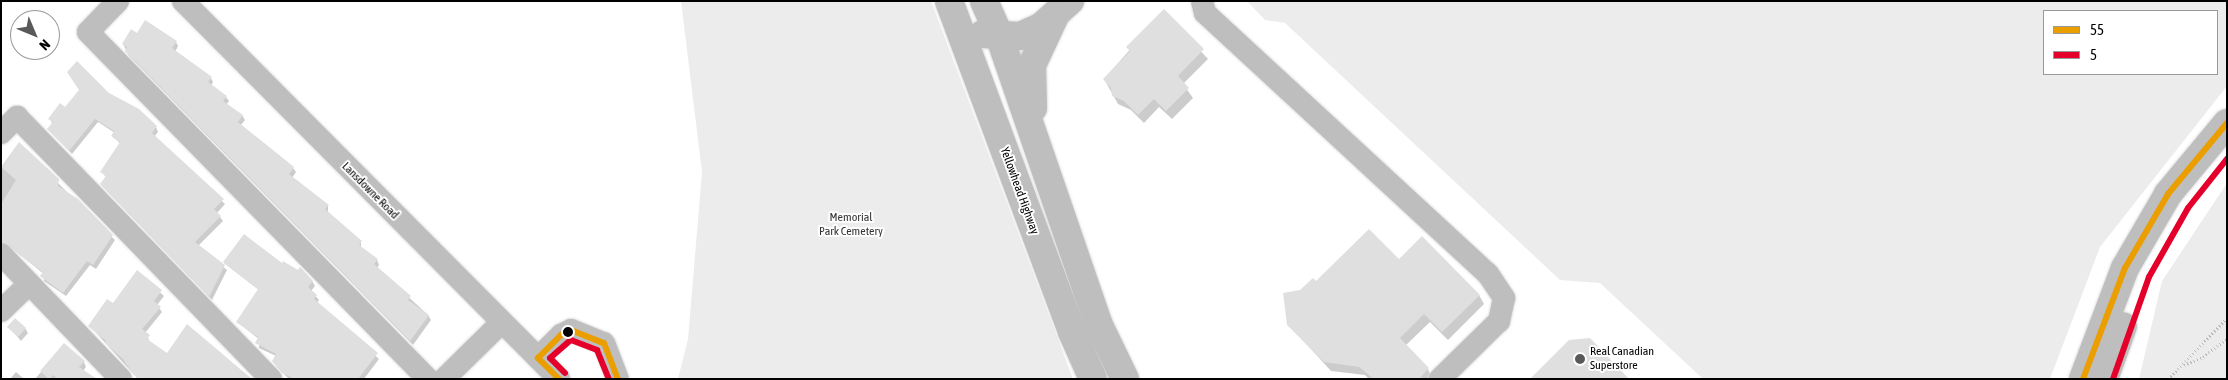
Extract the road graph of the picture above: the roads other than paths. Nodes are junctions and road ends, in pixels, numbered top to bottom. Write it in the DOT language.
graph roads {
  1 [pos="118,1"];
  2 [pos="183,1"];
  3 [pos="984,1"];
  4 [pos="1202,1"];
  5 [pos="950,5"];
  6 [pos="1063,8"];
  7 [pos="999,36"];
  8 [pos="2227,123"];
  9 [pos="1,133"];
  10 [pos="1036,142"];
  11 [pos="2227,145"];
  12 [pos="1,254"];
  13 [pos="29,284"];
  14 [pos="1,311"];
  15 [pos="501,323"];
  16 [pos="538,358"];
  17 [pos="121,379"];
  18 [pos="271,379"];
  19 [pos="428,379"];
  20 [pos="444,379"];
  21 [pos="559,379"];
  22 [pos="618,379"];
  23 [pos="1093,379"];
  24 [pos="1125,379"];
  25 [pos="1440,379"];
  26 [pos="2083,379"];
  27 [pos="2104,379"];
  1 -- 19 [label="street"];
  2 -- 15 [label="street, Lansdowne Road"];
  3 -- 7 [label="main road"];
  4 -- 25 [label="street"];
  5 -- 7 [label="main road"];
  5 -- 23 [label="main road, Yellowhead Highway"];
  6 -- 7 [label="main road"];
  6 -- 10 [label="main road"];
  7 -- 10 [label="main road"];
  8 -- 26 [label="main road"];
  9 -- 18 [label="street"];
  10 -- 24 [label="main road"];
  11 -- 27 [label="main road"];
  12 -- 13 [label="street"];
  13 -- 14 [label="street"];
  13 -- 17 [label="street"];
  15 -- 16 [label="street, Lansdowne Road"];
  15 -- 20 [label="street"];
  16 -- 21 [label="street, Lansdowne Road"];
  16 -- 22 [label="street"];
}
